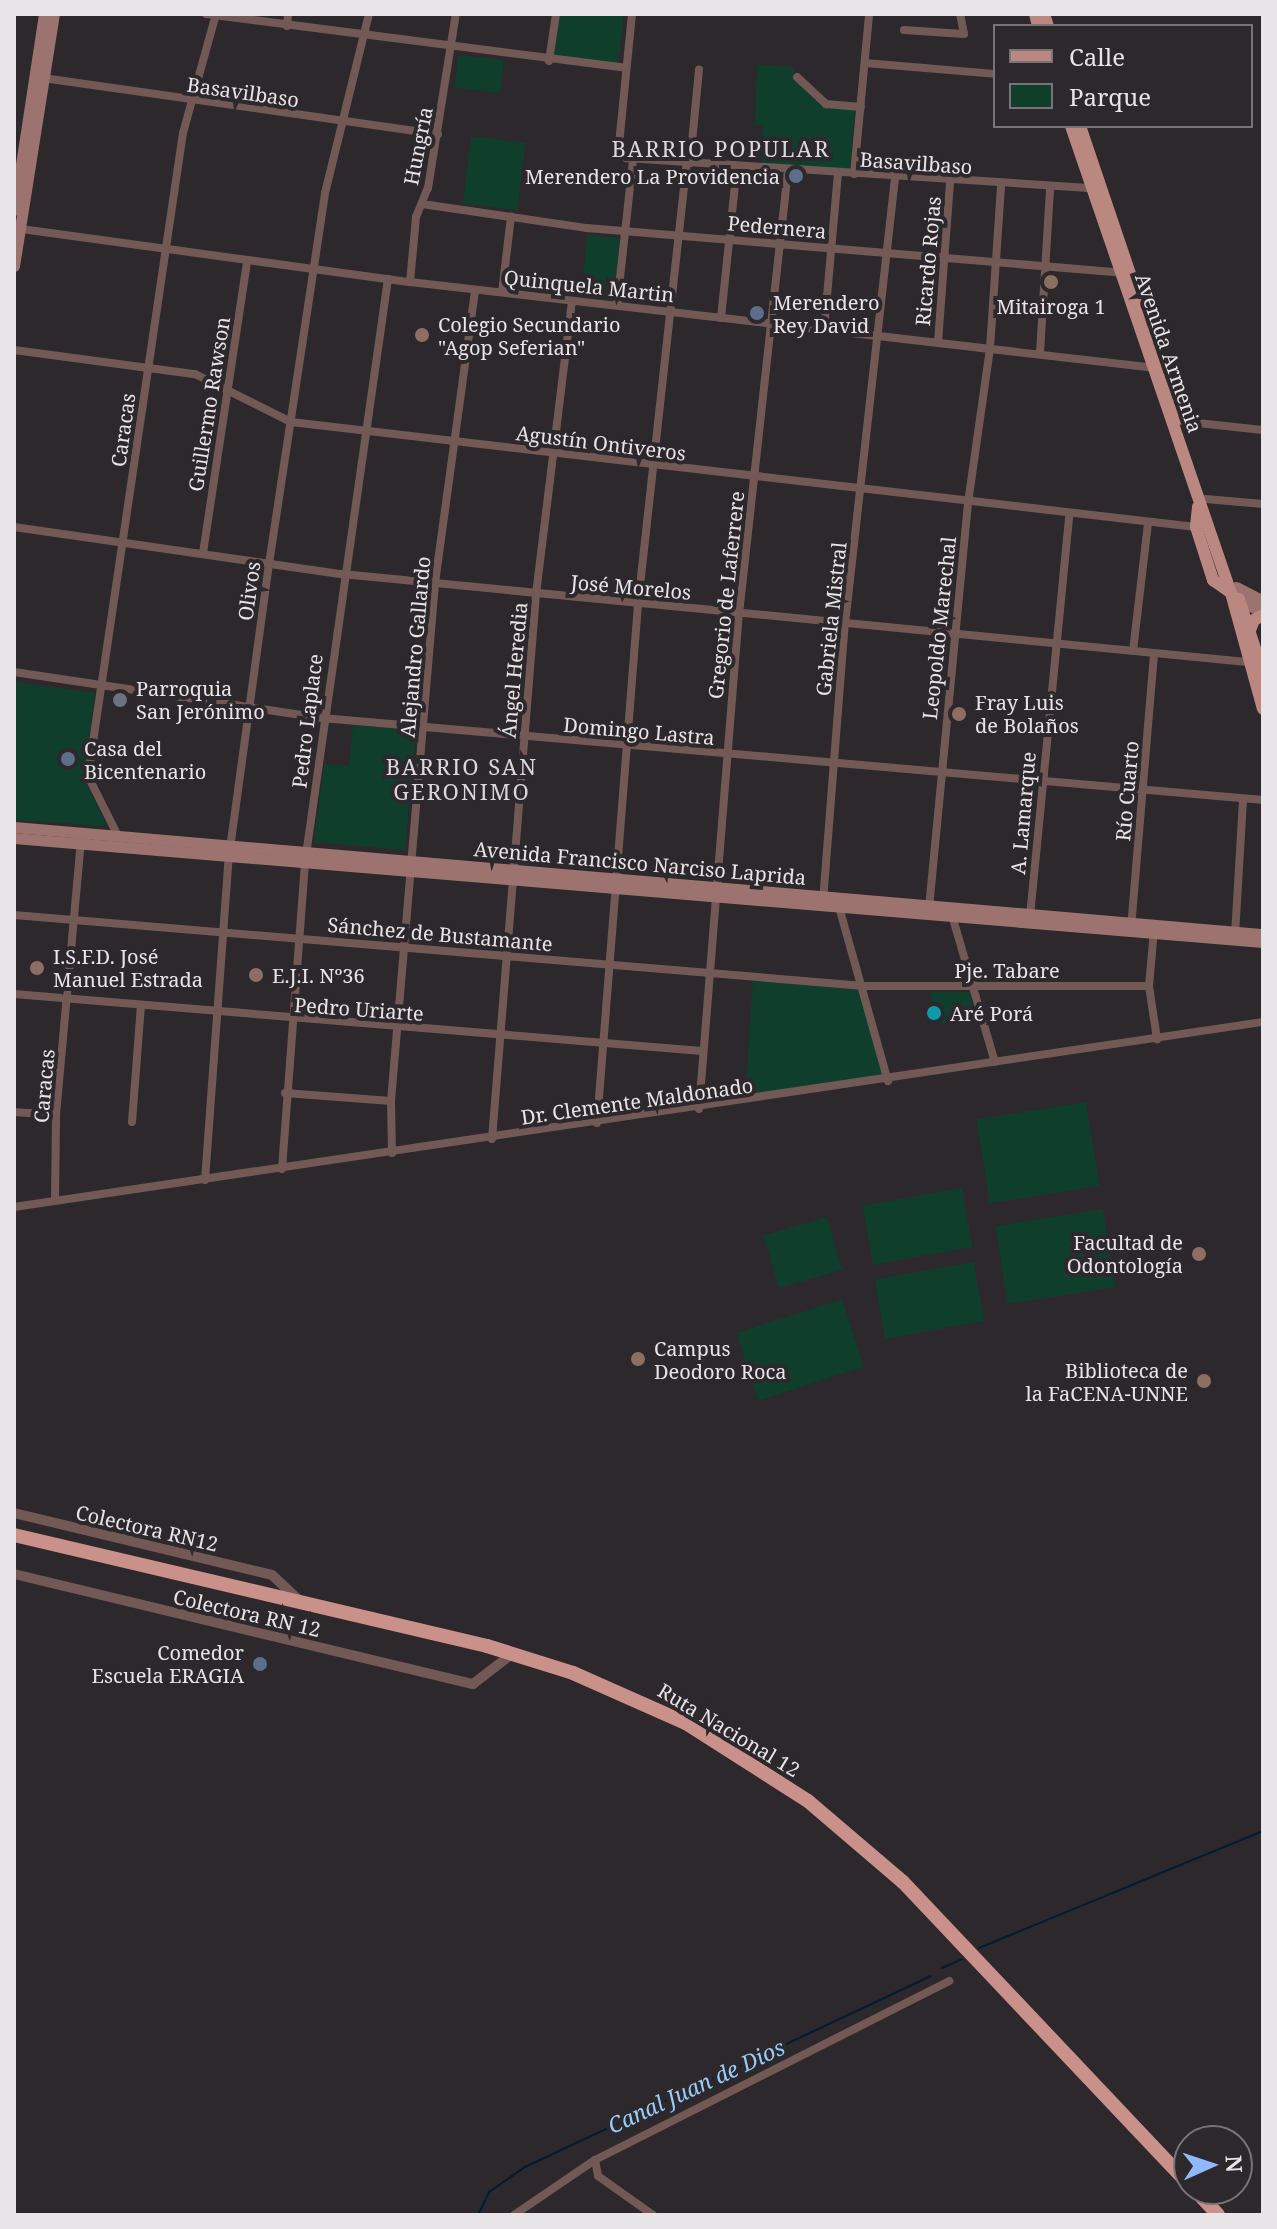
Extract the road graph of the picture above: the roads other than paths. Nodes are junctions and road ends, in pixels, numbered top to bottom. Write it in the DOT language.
graph roads {
  1 [pos="44,14"];
  2 [pos="54,14"];
  3 [pos="206,14"];
  4 [pos="216,14"];
  5 [pos="288,14"];
  6 [pos="369,14"];
  7 [pos="456,14"];
  8 [pos="556,14"];
  9 [pos="632,14"];
  10 [pos="869,14"];
  11 [pos="960,14"];
  12 [pos="287,26"];
  13 [pos="904,30"];
  14 [pos="367,36"];
  15 [pos="451,48"];
  16 [pos="549,61"];
  17 [pos="865,63"];
  18 [pos="626,68"];
  19 [pos="699,69"];
  20 [pos="993,74"];
  21 [pos="797,77"];
  22 [pos="43,78"];
  23 [pos="190,101"];
  24 [pos="861,107"];
  25 [pos="340,121"];
  26 [pos="1072,128"];
  27 [pos="1081,128"];
  28 [pos="25,132"];
  29 [pos="438,134"];
  30 [pos="633,160"];
  31 [pos="689,163"];
  32 [pos="737,166"];
  33 [pos="788,170"];
  34 [pos="838,174"];
  35 [pos="854,174"];
  36 [pos="895,178"];
  37 [pos="950,182"];
  38 [pos="1001,185"];
  39 [pos="1050,188"];
  40 [pos="1096,188"];
  41 [pos="422,204"];
  42 [pos="14,210"];
  43 [pos="511,217"];
  44 [pos="17,228"];
  45 [pos="627,232"];
  46 [pos="681,235"];
  47 [pos="733,240"];
  48 [pos="16,243"];
  49 [pos="783,244"];
  50 [pos="833,248"];
  51 [pos="168,249"];
  52 [pos="888,252"];
  53 [pos="944,257"];
  54 [pos="247,261"];
  55 [pos="995,261"];
  56 [pos="14,266"];
  57 [pos="1045,266"];
  58 [pos="314,268"];
  59 [pos="1125,273"];
  60 [pos="388,279"];
  61 [pos="410,282"];
  62 [pos="475,290"];
  63 [pos="502,292"];
  64 [pos="572,301"];
  65 [pos="617,305"];
  66 [pos="672,311"];
  67 [pos="721,318"];
  68 [pos="772,324"];
  69 [pos="824,330"];
  70 [pos="879,337"];
  71 [pos="938,342"];
  72 [pos="990,348"];
  73 [pos="14,350"];
  74 [pos="1040,353"];
  75 [pos="1157,367"];
  76 [pos="148,368"];
  77 [pos="227,391"];
  78 [pos="1179,421"];
  79 [pos="291,422"];
  80 [pos="1263,430"];
  81 [pos="365,431"];
  82 [pos="454,442"];
  83 [pos="554,454"];
  84 [pos="654,466"];
  85 [pos="754,477"];
  86 [pos="861,489"];
  87 [pos="1203,499"];
  88 [pos="968,503"];
  89 [pos="1263,504"];
  90 [pos="1069,515"];
  91 [pos="1148,524"];
  92 [pos="14,527"];
  93 [pos="1196,527"];
  94 [pos="122,543"];
  95 [pos="203,553"];
  96 [pos="269,564"];
  97 [pos="342,574"];
  98 [pos="435,583"];
  99 [pos="1235,593"];
  100 [pos="536,594"];
  101 [pos="1263,601"];
  102 [pos="638,604"];
  103 [pos="739,614"];
  104 [pos="1263,614"];
  105 [pos="845,624"];
  106 [pos="954,633"];
  107 [pos="1249,633"];
  108 [pos="1053,643"];
  109 [pos="1133,651"];
  110 [pos="1154,654"];
  111 [pos="1247,662"];
  112 [pos="14,672"];
  113 [pos="1263,673"];
  114 [pos="101,683"];
  115 [pos="249,706"];
  116 [pos="1263,709"];
  117 [pos="322,718"];
  118 [pos="423,728"];
  119 [pos="525,737"];
  120 [pos="627,746"];
  121 [pos="727,754"];
  122 [pos="833,762"];
  123 [pos="940,771"];
  124 [pos="1041,780"];
  125 [pos="1143,789"];
  126 [pos="1243,799"];
  127 [pos="1263,800"];
  128 [pos="14,827"];
  129 [pos="14,838"];
  130 [pos="81,838"];
  131 [pos="119,840"];
  132 [pos="230,850"];
  133 [pos="306,857"];
  134 [pos="413,867"];
  135 [pos="513,875"];
  136 [pos="614,884"];
  137 [pos="718,892"];
  138 [pos="824,900"];
  139 [pos="839,907"];
  140 [pos="929,909"];
  141 [pos="951,911"];
  142 [pos="14,915"];
  143 [pos="1030,918"];
  144 [pos="74,921"];
  145 [pos="1132,927"];
  146 [pos="1154,929"];
  147 [pos="222,932"];
  148 [pos="1263,934"];
  149 [pos="1235,936"];
  150 [pos="297,938"];
  151 [pos="1263,942"];
  152 [pos="408,948"];
  153 [pos="506,955"];
  154 [pos="609,965"];
  155 [pos="708,972"];
  156 [pos="864,986"];
  157 [pos="1149,986"];
  158 [pos="972,987"];
  159 [pos="14,994"];
  160 [pos="67,998"];
  161 [pos="141,1006"];
  162 [pos="215,1013"];
  163 [pos="291,1020"];
  164 [pos="1263,1022"];
  165 [pos="398,1028"];
  166 [pos="498,1035"];
  167 [pos="1157,1039"];
  168 [pos="602,1045"];
  169 [pos="702,1051"];
  170 [pos="995,1062"];
  171 [pos="888,1081"];
  172 [pos="285,1093"];
  173 [pos="391,1101"];
  174 [pos="699,1109"];
  175 [pos="14,1112"];
  176 [pos="56,1115"];
  177 [pos="132,1122"];
  178 [pos="597,1123"];
  179 [pos="492,1139"];
  180 [pos="392,1153"];
  181 [pos="282,1169"];
  182 [pos="205,1180"];
  183 [pos="55,1200"];
  184 [pos="14,1207"];
  185 [pos="14,1513"];
  186 [pos="14,1535"];
  187 [pos="14,1574"];
  188 [pos="300,1601"];
  189 [pos="512,1654"];
  190 [pos="949,1981"];
  191 [pos="595,2160"];
  192 [pos="1173,2167"];
  193 [pos="514,2215"];
  194 [pos="653,2215"];
  1 -- 28 [label="main road"];
  2 -- 22 [label="main road"];
  3 -- 4 [label="street"];
  4 -- 12 [label="street"];
  4 -- 23 [label="street, Caracas"];
  5 -- 12 [label="street"];
  6 -- 14 [label="street, Olivos"];
  7 -- 15 [label="street, Hungría"];
  8 -- 16 [label="street"];
  9 -- 18 [label="street"];
  10 -- 17 [label="street"];
  11 -- 13 [label="street"];
  12 -- 14 [label="street"];
  14 -- 15 [label="street"];
  14 -- 25 [label="street, Olivos"];
  15 -- 16 [label="street"];
  15 -- 29 [label="street, Hungría"];
  16 -- 18 [label="street"];
  17 -- 20 [label="street"];
  17 -- 24 [label="street"];
  18 -- 30 [label="street"];
  19 -- 31 [label="street"];
  21 -- 24 [label="street"];
  22 -- 23 [label="street, Basavilbaso"];
  22 -- 28 [label="main road"];
  23 -- 25 [label="street, Basavilbaso"];
  23 -- 51 [label="street, Caracas"];
  24 -- 35 [label="street"];
  25 -- 29 [label="street, Basavilbaso"];
  25 -- 58 [label="street, Olivos"];
  26 -- 40 [label="main road, Avenida Armenia"];
  27 -- 40 [label="main road, Avenida Armenia"];
  28 -- 42 [label="main road"];
  28 -- 44 [label="main road"];
  29 -- 41 [label="street, Hungría"];
  30 -- 31 [label="street, Basavilbaso"];
  30 -- 45 [label="street"];
  31 -- 32 [label="street, Basavilbaso"];
  31 -- 46 [label="street"];
  32 -- 33 [label="street, Basavilbaso"];
  32 -- 47 [label="street"];
  33 -- 34 [label="street, Basavilbaso"];
  33 -- 49 [label="street, Gregorio de Laferrere"];
  34 -- 35 [label="street, Basavilbaso"];
  34 -- 50 [label="street"];
  35 -- 36 [label="street, Basavilbaso"];
  36 -- 37 [label="street, Basavilbaso"];
  36 -- 52 [label="street, Gabriela Mistral"];
  37 -- 38 [label="street, Basavilbaso"];
  37 -- 53 [label="street, Ricardo Rojas"];
  38 -- 39 [label="street, Basavilbaso"];
  38 -- 55 [label="street, Leopoldo Marechal"];
  39 -- 40 [label="street, Basavilbaso"];
  39 -- 57 [label="street"];
  40 -- 59 [label="main road, Avenida Armenia"];
  41 -- 43 [label="street, Pedernera"];
  41 -- 61 [label="street, Hungría"];
  43 -- 45 [label="street, Pedernera"];
  43 -- 63 [label="street"];
  44 -- 48 [label="main road"];
  44 -- 51 [label="street, Quinquela Martin"];
  45 -- 46 [label="street, Pedernera"];
  45 -- 65 [label="street"];
  46 -- 47 [label="street, Pedernera"];
  46 -- 66 [label="street"];
  47 -- 49 [label="street, Pedernera"];
  47 -- 67 [label="street"];
  48 -- 56 [label="main road"];
  49 -- 50 [label="street, Pedernera"];
  49 -- 68 [label="street, Gregorio de Laferrere"];
  50 -- 52 [label="street, Pedernera"];
  50 -- 69 [label="street"];
  51 -- 54 [label="street, Quinquela Martin"];
  51 -- 76 [label="street, Caracas"];
  52 -- 53 [label="street, Pedernera"];
  52 -- 70 [label="street, Gabriela Mistral"];
  53 -- 55 [label="street, Pedernera"];
  53 -- 71 [label="street, Ricardo Rojas"];
  54 -- 58 [label="street, Quinquela Martin"];
  54 -- 77 [label="street, Guillermo Rawson"];
  55 -- 57 [label="street, Pedernera"];
  55 -- 72 [label="street, Leopoldo Marechal"];
  57 -- 59 [label="street, Pedernera"];
  57 -- 74 [label="street"];
  58 -- 60 [label="street, Quinquela Martin"];
  58 -- 79 [label="street, Olivos"];
  59 -- 75 [label="main road, Avenida Armenia"];
  60 -- 61 [label="street, Quinquela Martin"];
  60 -- 81 [label="street, Pedro Laplace"];
  61 -- 62 [label="street, Quinquela Martin"];
  62 -- 63 [label="street, Quinquela Martin"];
  62 -- 82 [label="street, Alejandro Gallardo"];
  63 -- 64 [label="street, Quinquela Martin"];
  64 -- 65 [label="street, Quinquela Martin"];
  64 -- 83 [label="street, Ángel Heredia"];
  65 -- 66 [label="street, Quinquela Martin"];
  66 -- 67 [label="street, Quinquela Martin"];
  66 -- 84 [label="street"];
  67 -- 68 [label="street, Quinquela Martin"];
  68 -- 69 [label="street, Quinquela Martin"];
  68 -- 85 [label="street, Gregorio de Laferrere"];
  69 -- 70 [label="street, Quinquela Martin"];
  70 -- 71 [label="street, Quinquela Martin"];
  70 -- 86 [label="street, Gabriela Mistral"];
  71 -- 72 [label="street, Quinquela Martin"];
  72 -- 74 [label="street, Quinquela Martin"];
  72 -- 88 [label="street, Leopoldo Marechal"];
  73 -- 76 [label="street, Agustín Ontiveros"];
  74 -- 75 [label="street, Quinquela Martin"];
  75 -- 78 [label="main road, Avenida Armenia"];
  75 -- 87 [label="main road, Avenida Armenia"];
  76 -- 77 [label="street, Agustín Ontiveros"];
  76 -- 94 [label="street, Caracas"];
  77 -- 79 [label="street, Agustín Ontiveros"];
  77 -- 95 [label="street, Guillermo Rawson"];
  78 -- 80 [label="street"];
  78 -- 87 [label="main road, Avenida Armenia"];
  79 -- 81 [label="street, Agustín Ontiveros"];
  79 -- 96 [label="street, Olivos"];
  81 -- 82 [label="street, Agustín Ontiveros"];
  81 -- 97 [label="street, Pedro Laplace"];
  82 -- 83 [label="street, Agustín Ontiveros"];
  82 -- 98 [label="street, Alejandro Gallardo"];
  83 -- 84 [label="street, Agustín Ontiveros"];
  83 -- 100 [label="street, Ángel Heredia"];
  84 -- 85 [label="street, Agustín Ontiveros"];
  84 -- 102 [label="street"];
  85 -- 86 [label="street, Agustín Ontiveros"];
  85 -- 103 [label="street, Gregorio de Laferrere"];
  86 -- 88 [label="street, Agustín Ontiveros"];
  86 -- 105 [label="street, Gabriela Mistral"];
  87 -- 89 [label="street"];
  87 -- 93 [label="main road"];
  87 -- 99 [label="main road, Avenida Armenia"];
  88 -- 90 [label="street, Agustín Ontiveros"];
  88 -- 106 [label="street, Leopoldo Marechal"];
  90 -- 91 [label="street, Agustín Ontiveros"];
  90 -- 108 [label="street, A. Lamarque"];
  91 -- 93 [label="street, Agustín Ontiveros"];
  91 -- 109 [label="street"];
  92 -- 94 [label="street, José Morelos"];
  93 -- 99 [label="main road"];
  94 -- 95 [label="street, José Morelos"];
  94 -- 114 [label="street, Caracas"];
  95 -- 96 [label="street, José Morelos"];
  96 -- 97 [label="street, José Morelos"];
  96 -- 115 [label="street, Olivos"];
  97 -- 98 [label="street, José Morelos"];
  97 -- 117 [label="street, Pedro Laplace"];
  98 -- 100 [label="street, José Morelos"];
  98 -- 118 [label="street, Alejandro Gallardo"];
  99 -- 101 [label="main road"];
  99 -- 104 [label="main road"];
  99 -- 107 [label="main road"];
  99 -- 111 [label="main road"];
  100 -- 102 [label="street, José Morelos"];
  100 -- 119 [label="street, Ángel Heredia"];
  102 -- 103 [label="street, José Morelos"];
  102 -- 120 [label="street"];
  103 -- 105 [label="street, José Morelos"];
  103 -- 121 [label="street, Gregorio de Laferrere"];
  104 -- 107 [label="main road"];
  105 -- 106 [label="street, José Morelos"];
  105 -- 122 [label="street, Gabriela Mistral"];
  106 -- 108 [label="street, José Morelos"];
  106 -- 123 [label="street, Leopoldo Marechal"];
  107 -- 113 [label="main road"];
  108 -- 109 [label="street, José Morelos"];
  108 -- 124 [label="street, A. Lamarque"];
  109 -- 110 [label="street, José Morelos"];
  110 -- 111 [label="street, José Morelos"];
  110 -- 125 [label="street, Río Cuarto"];
  111 -- 116 [label="main road"];
  112 -- 114 [label="street, Domingo Lastra"];
  114 -- 115 [label="street, Domingo Lastra"];
  114 -- 131 [label="street, Caracas"];
  115 -- 117 [label="street, Domingo Lastra"];
  115 -- 132 [label="street, Olivos"];
  117 -- 118 [label="street, Domingo Lastra"];
  117 -- 133 [label="street, Pedro Laplace"];
  118 -- 119 [label="street, Domingo Lastra"];
  118 -- 134 [label="street, Alejandro Gallardo"];
  119 -- 120 [label="street, Domingo Lastra"];
  119 -- 135 [label="street, Ángel Heredia"];
  120 -- 121 [label="street, Domingo Lastra"];
  120 -- 136 [label="street"];
  121 -- 122 [label="street, Domingo Lastra"];
  121 -- 137 [label="street, Gregorio de Laferrere"];
  122 -- 123 [label="street, Domingo Lastra"];
  122 -- 138 [label="street, Gabriela Mistral"];
  123 -- 124 [label="street, Domingo Lastra"];
  123 -- 140 [label="street, Leopoldo Marechal"];
  124 -- 125 [label="street, Domingo Lastra"];
  124 -- 143 [label="street, A. Lamarque"];
  125 -- 126 [label="street, Domingo Lastra"];
  125 -- 145 [label="street, Río Cuarto"];
  126 -- 127 [label="street, Domingo Lastra"];
  126 -- 149 [label="street"];
  128 -- 130 [label="main road, Avenida Francisco Narciso Laprida"];
  129 -- 130 [label="main road, Avenida Francisco Narciso Laprida"];
  130 -- 131 [label="main road, Avenida Francisco Narciso Laprida"];
  130 -- 144 [label="street, Caracas"];
  131 -- 132 [label="main road, Avenida Francisco Narciso Laprida"];
  132 -- 133 [label="main road, Avenida Francisco Narciso Laprida"];
  132 -- 147 [label="street, Olivos"];
  133 -- 134 [label="main road, Avenida Francisco Narciso Laprida"];
  133 -- 150 [label="street, Pedro Laplace"];
  134 -- 135 [label="main road, Avenida Francisco Narciso Laprida"];
  134 -- 152 [label="street, Alejandro Gallardo"];
  135 -- 136 [label="main road, Avenida Francisco Narciso Laprida"];
  135 -- 153 [label="street, Ángel Heredia"];
  136 -- 137 [label="main road, Avenida Francisco Narciso Laprida"];
  136 -- 154 [label="street"];
  137 -- 138 [label="main road, Avenida Francisco Narciso Laprida"];
  137 -- 155 [label="street, Gregorio de Laferrere"];
  138 -- 139 [label="main road, Avenida Francisco Narciso Laprida"];
  138 -- 140 [label="main road, Avenida Francisco Narciso Laprida"];
  139 -- 140 [label="main road, Avenida Francisco Narciso Laprida"];
  139 -- 156 [label="street"];
  140 -- 141 [label="main road, Avenida Francisco Narciso Laprida"];
  141 -- 143 [label="main road, Avenida Francisco Narciso Laprida"];
  141 -- 158 [label="street"];
  142 -- 144 [label="street, Sánchez de Bustamante"];
  143 -- 145 [label="main road, Avenida Francisco Narciso Laprida"];
  144 -- 147 [label="street, Sánchez de Bustamante"];
  144 -- 160 [label="street, Caracas"];
  145 -- 146 [label="main road, Avenida Francisco Narciso Laprida"];
  146 -- 149 [label="main road, Avenida Francisco Narciso Laprida"];
  146 -- 157 [label="street"];
  147 -- 150 [label="street, Sánchez de Bustamante"];
  147 -- 162 [label="street, Olivos"];
  148 -- 149 [label="main road, Avenida Francisco Narciso Laprida"];
  149 -- 151 [label="main road, Avenida Francisco Narciso Laprida"];
  150 -- 152 [label="street, Sánchez de Bustamante"];
  150 -- 163 [label="street, Pedro Laplace"];
  152 -- 153 [label="street, Sánchez de Bustamante"];
  152 -- 165 [label="street, Alejandro Gallardo"];
  153 -- 154 [label="street, Sánchez de Bustamante"];
  153 -- 166 [label="street, Ángel Heredia"];
  154 -- 155 [label="street, Sánchez de Bustamante"];
  154 -- 168 [label="street"];
  155 -- 156 [label="street, Sánchez de Bustamante"];
  155 -- 169 [label="street, Gregorio de Laferrere"];
  156 -- 158 [label="street, Pje. Tabare"];
  156 -- 171 [label="street"];
  157 -- 158 [label="street, Pje. Tabare"];
  157 -- 167 [label="street"];
  158 -- 170 [label="street"];
  159 -- 160 [label="street, Pedro Uriarte"];
  160 -- 161 [label="street, Pedro Uriarte"];
  160 -- 176 [label="street, Caracas"];
  161 -- 162 [label="street, Pedro Uriarte"];
  161 -- 177 [label="street"];
  162 -- 163 [label="street, Pedro Uriarte"];
  162 -- 182 [label="street, Olivos"];
  163 -- 165 [label="street, Pedro Uriarte"];
  163 -- 172 [label="street, Pedro Laplace"];
  164 -- 167 [label="street, Dr. Clemente Maldonado"];
  165 -- 166 [label="street, Pedro Uriarte"];
  165 -- 173 [label="street, Alejandro Gallardo"];
  166 -- 168 [label="street, Pedro Uriarte"];
  166 -- 179 [label="street, Ángel Heredia"];
  167 -- 170 [label="street, Dr. Clemente Maldonado"];
  168 -- 169 [label="street, Pedro Uriarte"];
  168 -- 178 [label="street"];
  169 -- 174 [label="street, Gregorio de Laferrere"];
  170 -- 171 [label="street, Dr. Clemente Maldonado"];
  171 -- 174 [label="street, Dr. Clemente Maldonado"];
  172 -- 173 [label="street"];
  172 -- 181 [label="street, Pedro Laplace"];
  173 -- 180 [label="street, Alejandro Gallardo"];
  174 -- 178 [label="street, Dr. Clemente Maldonado"];
  175 -- 176 [label="street"];
  176 -- 183 [label="street, Caracas"];
  178 -- 179 [label="street, Dr. Clemente Maldonado"];
  179 -- 180 [label="street, Dr. Clemente Maldonado"];
  180 -- 181 [label="street, Dr. Clemente Maldonado"];
  181 -- 182 [label="street, Dr. Clemente Maldonado"];
  182 -- 183 [label="street, Dr. Clemente Maldonado"];
  183 -- 184 [label="street, Dr. Clemente Maldonado"];
  185 -- 188 [label="street, Colectora RN12"];
  186 -- 188 [label="highway, Ruta Nacional 12"];
  187 -- 189 [label="street, Colectora RN 12"];
  188 -- 189 [label="highway, Ruta Nacional 12"];
  189 -- 192 [label="highway, Ruta Nacional 12"];
  190 -- 191 [label="street"];
  191 -- 193 [label="street"];
  191 -- 194 [label="street"];
}
